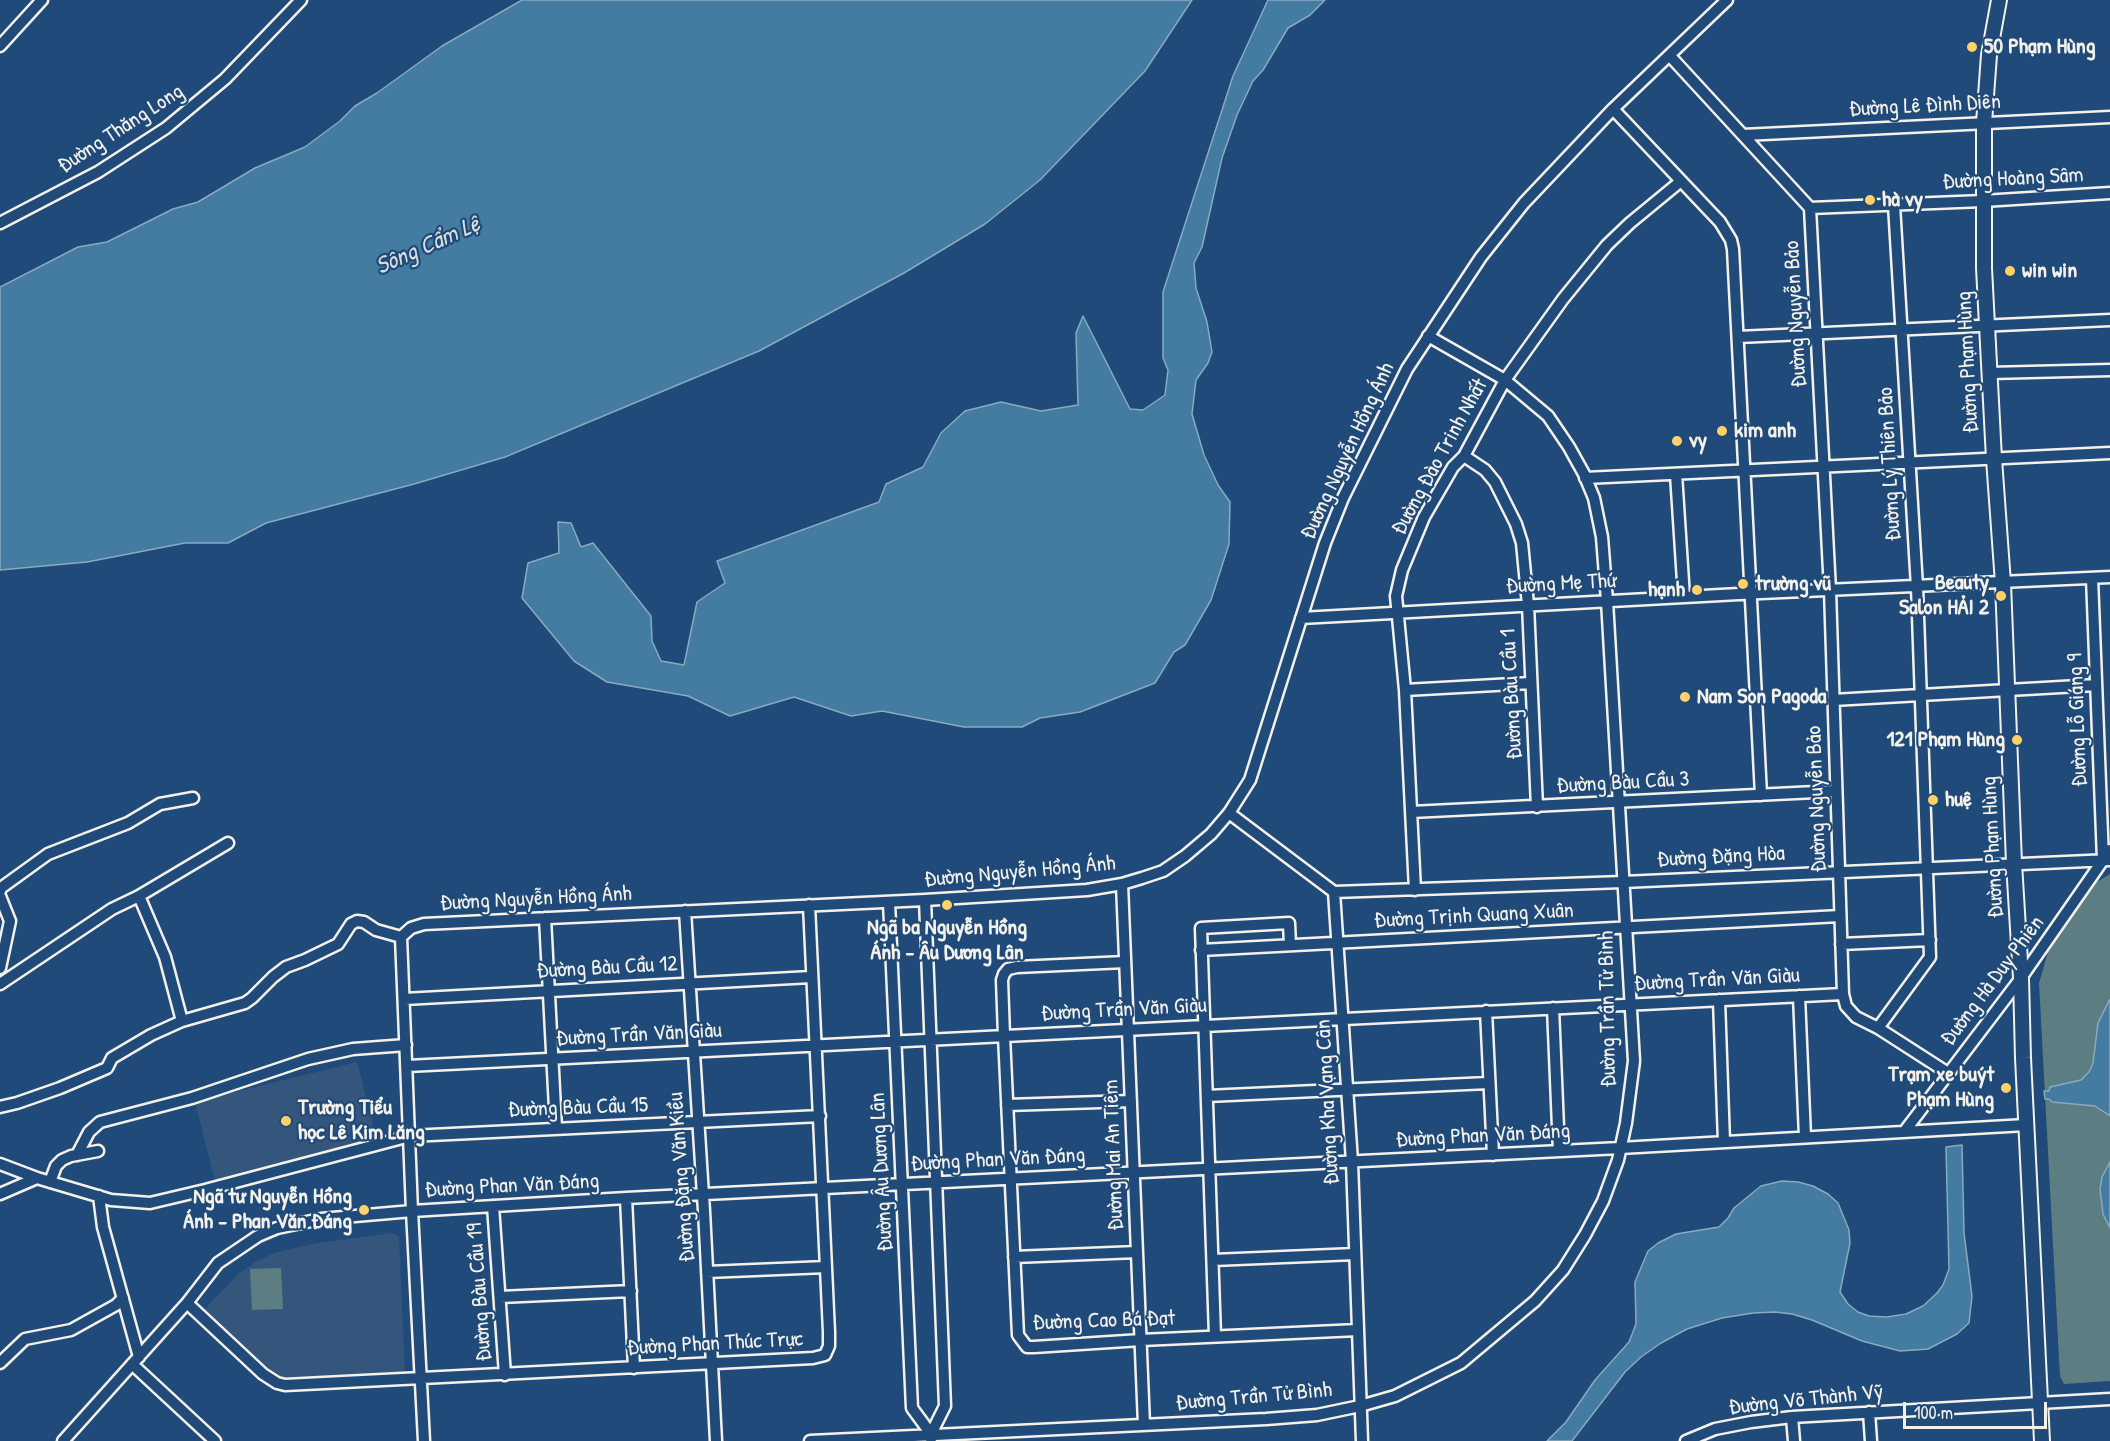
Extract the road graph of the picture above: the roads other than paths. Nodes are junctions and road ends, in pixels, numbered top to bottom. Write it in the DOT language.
graph roads {
  1 [pos="42,0"];
  2 [pos="301,0"];
  3 [pos="1727,0"];
  4 [pos="1999,0"];
  5 [pos="0,46"];
  6 [pos="1670,56"];
  7 [pos="1613,109"];
  8 [pos="2110,117"];
  9 [pos="1984,123"];
  10 [pos="1743,135"];
  11 [pos="1681,181"];
  12 [pos="2110,194"];
  13 [pos="1983,201"];
  14 [pos="1894,205"];
  15 [pos="1810,208"];
  16 [pos="0,223"];
  17 [pos="2110,320"];
  18 [pos="1987,326"];
  19 [pos="1901,330"];
  20 [pos="1816,334"];
  21 [pos="1428,336"];
  22 [pos="1738,337"];
  23 [pos="2110,370"];
  24 [pos="1990,374"];
  25 [pos="1505,380"];
  26 [pos="2110,453"];
  27 [pos="1464,456"];
  28 [pos="1994,459"];
  29 [pos="1909,463"];
  30 [pos="1822,467"];
  31 [pos="1744,470"];
  32 [pos="1676,474"];
  33 [pos="1585,478"];
  34 [pos="2110,577"];
  35 [pos="2092,578"];
  36 [pos="2003,583"];
  37 [pos="1917,586"];
  38 [pos="1830,590"];
  39 [pos="1751,594"];
  40 [pos="1684,597"];
  41 [pos="1608,601"];
  42 [pos="1528,605"];
  43 [pos="1397,613"];
  44 [pos="1301,618"];
  45 [pos="1531,683"];
  46 [pos="2096,685"];
  47 [pos="1405,690"];
  48 [pos="2007,690"];
  49 [pos="1921,695"];
  50 [pos="1833,700"];
  51 [pos="1836,791"];
  52 [pos="1761,795"];
  53 [pos="193,798"];
  54 [pos="1619,803"];
  55 [pos="1537,807"];
  56 [pos="1229,813"];
  57 [pos="1411,813"];
  58 [pos="228,843"];
  59 [pos="2110,850"];
  60 [pos="2106,860"];
  61 [pos="2014,863"];
  62 [pos="1927,867"];
  63 [pos="1838,871"];
  64 [pos="1623,882"];
  65 [pos="1122,884"];
  66 [pos="1415,890"];
  67 [pos="0,891"];
  68 [pos="1334,892"];
  69 [pos="0,896"];
  70 [pos="139,896"];
  71 [pos="925,900"];
  72 [pos="889,902"];
  73 [pos="809,905"];
  74 [pos="685,911"];
  75 [pos="1840,916"];
  76 [pos="545,918"];
  77 [pos="1627,927"];
  78 [pos="402,937"];
  79 [pos="1930,940"];
  80 [pos="1338,943"];
  81 [pos="1841,944"];
  82 [pos="1290,945"];
  83 [pos="1202,950"];
  84 [pos="1125,962"];
  85 [pos="0,968"];
  86 [pos="811,977"];
  87 [pos="2021,978"];
  88 [pos="689,983"];
  89 [pos="0,984"];
  90 [pos="548,991"];
  91 [pos="1843,994"];
  92 [pos="1799,996"];
  93 [pos="404,999"];
  94 [pos="1719,999"];
  95 [pos="1632,1004"];
  96 [pos="1553,1008"];
  97 [pos="1486,1011"];
  98 [pos="1342,1018"];
  99 [pos="182,1022"];
  100 [pos="1204,1026"];
  101 [pos="1878,1028"];
  102 [pos="1129,1029"];
  103 [pos="1004,1036"];
  104 [pos="930,1040"];
  105 [pos="896,1041"];
  106 [pos="406,1045"];
  107 [pos="817,1045"];
  108 [pos="694,1051"];
  109 [pos="552,1059"];
  110 [pos="407,1066"];
  111 [pos="1948,1073"];
  112 [pos="1488,1083"];
  113 [pos="1347,1089"];
  114 [pos="1207,1096"];
  115 [pos="1131,1101"];
  116 [pos="1007,1105"];
  117 [pos="0,1107"];
  118 [pos="820,1116"];
  119 [pos="698,1123"];
  120 [pos="2026,1125"];
  121 [pos="556,1128"];
  122 [pos="1904,1132"];
  123 [pos="410,1136"];
  124 [pos="1805,1137"];
  125 [pos="1724,1142"];
  126 [pos="1620,1148"];
  127 [pos="98,1151"];
  128 [pos="1559,1151"];
  129 [pos="77,1155"];
  130 [pos="1493,1155"];
  131 [pos="1352,1162"];
  132 [pos="0,1164"];
  133 [pos="1210,1169"];
  134 [pos="1134,1173"];
  135 [pos="37,1178"];
  136 [pos="1010,1179"];
  137 [pos="50,1182"];
  138 [pos="936,1183"];
  139 [pos="902,1185"];
  140 [pos="823,1188"];
  141 [pos="0,1194"];
  142 [pos="703,1194"];
  143 [pos="99,1196"];
  144 [pos="626,1198"];
  145 [pos="493,1206"];
  146 [pos="412,1211"];
  147 [pos="1137,1252"];
  148 [pos="1355,1254"];
  149 [pos="1014,1257"];
  150 [pos="1213,1260"];
  151 [pos="826,1267"];
  152 [pos="707,1272"];
  153 [pos="631,1291"];
  154 [pos="500,1297"];
  155 [pos="123,1298"];
  156 [pos="187,1303"];
  157 [pos="1358,1330"];
  158 [pos="1215,1336"];
  159 [pos="1141,1340"];
  160 [pos="136,1360"];
  161 [pos="0,1363"];
  162 [pos="712,1364"];
  163 [pos="634,1368"];
  164 [pos="505,1375"];
  165 [pos="421,1379"];
  166 [pos="2110,1399"];
  167 [pos="2040,1402"];
  168 [pos="1360,1406"];
  169 [pos="1869,1412"];
  170 [pos="1792,1417"];
  171 [pos="1144,1425"];
  172 [pos="931,1438"];
  173 [pos="63,1441"];
  174 [pos="215,1441"];
  175 [pos="423,1441"];
  176 [pos="716,1441"];
  177 [pos="810,1441"];
  178 [pos="1362,1441"];
  179 [pos="1686,1441"];
  180 [pos="1794,1441"];
  181 [pos="1871,1441"];
  182 [pos="2042,1441"];
  1 -- 5 [label="street"];
  2 -- 16 [label="street, Đường Thăng Long"];
  3 -- 6 [label="street, Đường Nguyễn Hồng Ánh"];
  4 -- 9 [label="main road, Đường Phạm Hùng"];
  6 -- 7 [label="street, Đường Nguyễn Hồng Ánh"];
  6 -- 10 [label="street, Đường Nguyễn Bảo"];
  7 -- 11 [label="street"];
  7 -- 21 [label="street, Đường Nguyễn Hồng Ánh"];
  8 -- 9 [label="street, Đường Lê Đình Diên"];
  9 -- 10 [label="street, Đường Lê Đình Diên"];
  9 -- 13 [label="main road, Đường Phạm Hùng"];
  10 -- 15 [label="street, Đường Nguyễn Bảo"];
  11 -- 22 [label="street"];
  11 -- 25 [label="street, Đường Đào Trinh Nhất"];
  12 -- 13 [label="street, Đường Hoàng Sâm"];
  13 -- 14 [label="street, Đường Hoàng Sâm"];
  13 -- 18 [label="main road, Đường Phạm Hùng"];
  14 -- 15 [label="street, Đường Hoàng Sâm"];
  14 -- 19 [label="street, Đường Lý Thiên Bảo"];
  15 -- 20 [label="street, Đường Nguyễn Bảo"];
  17 -- 18 [label="street"];
  18 -- 19 [label="street"];
  18 -- 24 [label="main road, Đường Phạm Hùng"];
  19 -- 20 [label="street"];
  19 -- 29 [label="street, Đường Lý Thiên Bảo"];
  20 -- 22 [label="street"];
  20 -- 30 [label="street, Đường Nguyễn Bảo"];
  21 -- 25 [label="street, Đường Trần Tử Bình"];
  21 -- 44 [label="street, Đường Nguyễn Hồng Ánh"];
  22 -- 31 [label="street"];
  23 -- 24 [label="street"];
  24 -- 28 [label="main road, Đường Phạm Hùng"];
  25 -- 27 [label="street, Đường Đào Trinh Nhất"];
  25 -- 33 [label="street, Đường Trần Tử Bình"];
  26 -- 28 [label="street"];
  27 -- 42 [label="street, Đường Bàu Cầu 1"];
  27 -- 43 [label="street, Đường Đào Trinh Nhất"];
  28 -- 29 [label="street"];
  28 -- 36 [label="main road, Đường Phạm Hùng"];
  29 -- 30 [label="street"];
  29 -- 37 [label="street, Đường Lý Thiên Bảo"];
  30 -- 31 [label="street"];
  30 -- 38 [label="street, Đường Nguyễn Bảo"];
  31 -- 32 [label="street"];
  31 -- 39 [label="street"];
  32 -- 33 [label="street"];
  32 -- 40 [label="street"];
  33 -- 41 [label="street, Đường Trần Tử Bình"];
  34 -- 35 [label="street, Đường Mẹ Thứ"];
  35 -- 36 [label="street, Đường Mẹ Thứ"];
  35 -- 46 [label="street, Đường Lỗ Giáng 9"];
  36 -- 37 [label="street, Đường Mẹ Thứ"];
  36 -- 48 [label="main road, Đường Phạm Hùng"];
  37 -- 38 [label="street, Đường Mẹ Thứ"];
  37 -- 49 [label="street, Đường Lý Thiên Bảo"];
  38 -- 39 [label="street, Đường Mẹ Thứ"];
  38 -- 50 [label="street, Đường Nguyễn Bảo"];
  39 -- 40 [label="street, Đường Mẹ Thứ"];
  39 -- 52 [label="street"];
  40 -- 41 [label="street, Đường Mẹ Thứ"];
  41 -- 42 [label="street, Đường Mẹ Thứ"];
  41 -- 54 [label="street, Đường Trần Tử Bình"];
  42 -- 43 [label="street, Đường Mẹ Thứ"];
  42 -- 45 [label="street, Đường Bàu Cầu 1"];
  43 -- 44 [label="street, Đường Mẹ Thứ"];
  43 -- 47 [label="street, Đường Đào Trinh Nhất"];
  44 -- 56 [label="street, Đường Nguyễn Hồng Ánh"];
  45 -- 47 [label="street"];
  45 -- 55 [label="street, Đường Bàu Cầu 1"];
  46 -- 48 [label="street"];
  46 -- 60 [label="street, Đường Lỗ Giáng 9"];
  47 -- 57 [label="street, Đường Đào Trinh Nhất"];
  48 -- 49 [label="street"];
  48 -- 61 [label="main road, Đường Phạm Hùng"];
  49 -- 50 [label="street"];
  49 -- 62 [label="street, Đường Lý Thiên Bảo"];
  50 -- 51 [label="street, Đường Nguyễn Bảo"];
  51 -- 52 [label="street, Đường Bàu Cầu 3"];
  51 -- 63 [label="street, Đường Nguyễn Bảo"];
  52 -- 54 [label="street, Đường Bàu Cầu 3"];
  53 -- 67 [label="street"];
  54 -- 55 [label="street, Đường Bàu Cầu 3"];
  54 -- 64 [label="street, Đường Trần Tử Bình"];
  55 -- 57 [label="street, Đường Bàu Cầu 3"];
  56 -- 65 [label="street, Đường Nguyễn Hồng Ánh"];
  56 -- 68 [label="street"];
  57 -- 66 [label="street, Đường Đào Trinh Nhất"];
  58 -- 70 [label="street"];
  59 -- 60 [label="street, Đường Hà Duy Phiên"];
  60 -- 61 [label="street, Đường Đặng Hòa"];
  60 -- 87 [label="street, Đường Hà Duy Phiên"];
  61 -- 62 [label="street, Đường Đặng Hòa"];
  61 -- 87 [label="main road, Đường Phạm Hùng"];
  62 -- 63 [label="street, Đường Đặng Hòa"];
  62 -- 79 [label="street, Đường Lý Thiên Bảo"];
  63 -- 64 [label="street, Đường Đặng Hòa"];
  63 -- 75 [label="street, Đường Nguyễn Bảo"];
  64 -- 66 [label="street, Đường Đặng Hòa"];
  64 -- 77 [label="street, Đường Trần Tử Bình"];
  65 -- 71 [label="street, Đường Nguyễn Hồng Ánh"];
  65 -- 84 [label="street, Đường Mai An Tiêm"];
  66 -- 68 [label="street, Đường Đặng Hòa"];
  68 -- 80 [label="street, Đường Kha Vạng Cân"];
  69 -- 85 [label="street"];
  70 -- 89 [label="street"];
  70 -- 99 [label="street"];
  71 -- 72 [label="street, Đường Nguyễn Hồng Ánh"];
  71 -- 104 [label="street"];
  72 -- 73 [label="street, Đường Nguyễn Hồng Ánh"];
  72 -- 105 [label="street, Đường Âu Dương Lân"];
  73 -- 74 [label="street, Đường Nguyễn Hồng Ánh"];
  73 -- 86 [label="street, Đường Phan Thúc Trực"];
  74 -- 76 [label="street, Đường Nguyễn Hồng Ánh"];
  74 -- 88 [label="street, Đường Đặng Văn Kiều"];
  75 -- 77 [label="street, Đường Trịnh Quang Xuân"];
  75 -- 81 [label="street, Đường Nguyễn Bảo"];
  76 -- 78 [label="street, Đường Nguyễn Hồng Ánh"];
  76 -- 90 [label="street"];
  77 -- 80 [label="street, Đường Trịnh Quang Xuân"];
  77 -- 95 [label="street, Đường Trần Tử Bình"];
  78 -- 93 [label="street"];
  78 -- 99 [label="street"];
  79 -- 81 [label="street"];
  79 -- 101 [label="street, Đường Lý Thiên Bảo"];
  80 -- 82 [label="street, Đường Trịnh Quang Xuân"];
  80 -- 98 [label="street, Đường Kha Vạng Cân"];
  81 -- 91 [label="street, Đường Nguyễn Bảo"];
  82 -- 83 [label="street, Đường Trịnh Quang Xuân"];
  82 -- 83 [label="street"];
  83 -- 100 [label="street"];
  84 -- 102 [label="street, Đường Mai An Tiêm"];
  84 -- 103 [label="street, Đường Cao Bá Đạt"];
  86 -- 88 [label="street, Đường Bàu Cầu 12"];
  86 -- 107 [label="street, Đường Phan Thúc Trực"];
  87 -- 111 [label="street, Đường Hà Duy Phiên"];
  87 -- 120 [label="main road, Đường Phạm Hùng"];
  88 -- 90 [label="street, Đường Bàu Cầu 12"];
  88 -- 108 [label="street, Đường Đặng Văn Kiều"];
  90 -- 93 [label="street, Đường Bàu Cầu 12"];
  90 -- 109 [label="street"];
  91 -- 92 [label="street, Đường Trần Văn Giàu"];
  91 -- 101 [label="street"];
  92 -- 94 [label="street, Đường Trần Văn Giàu"];
  92 -- 124 [label="street"];
  93 -- 106 [label="street"];
  94 -- 95 [label="street, Đường Trần Văn Giàu"];
  94 -- 125 [label="street"];
  95 -- 96 [label="street, Đường Trần Văn Giàu"];
  95 -- 126 [label="street, Đường Trần Tử Bình"];
  96 -- 97 [label="street, Đường Trần Văn Giàu"];
  96 -- 128 [label="street"];
  97 -- 98 [label="street, Đường Trần Văn Giàu"];
  97 -- 112 [label="street"];
  98 -- 100 [label="street, Đường Trần Văn Giàu"];
  98 -- 113 [label="street, Đường Kha Vạng Cân"];
  99 -- 117 [label="street"];
  100 -- 102 [label="street, Đường Trần Văn Giàu"];
  100 -- 114 [label="street"];
  101 -- 111 [label="street"];
  102 -- 103 [label="street, Đường Trần Văn Giàu"];
  102 -- 115 [label="street, Đường Mai An Tiêm"];
  103 -- 104 [label="street, Đường Trần Văn Giàu"];
  103 -- 116 [label="street, Đường Cao Bá Đạt"];
  104 -- 105 [label="street, Đường Trần Văn Giàu"];
  104 -- 138 [label="street"];
  105 -- 107 [label="street, Đường Trần Văn Giàu"];
  105 -- 139 [label="street, Đường Âu Dương Lân"];
  106 -- 110 [label="street"];
  106 -- 129 [label="street"];
  107 -- 108 [label="street, Đường Trần Văn Giàu"];
  107 -- 118 [label="street, Đường Phan Thúc Trực"];
  108 -- 109 [label="street, Đường Trần Văn Giàu"];
  108 -- 119 [label="street, Đường Đặng Văn Kiều"];
  109 -- 110 [label="street, Đường Trần Văn Giàu"];
  109 -- 121 [label="street"];
  110 -- 123 [label="street"];
  111 -- 122 [label="street, Đường Hà Duy Phiên"];
  112 -- 113 [label="street"];
  112 -- 130 [label="street"];
  113 -- 114 [label="street"];
  113 -- 131 [label="street, Đường Kha Vạng Cân"];
  114 -- 133 [label="street"];
  115 -- 116 [label="street"];
  115 -- 134 [label="street, Đường Mai An Tiêm"];
  116 -- 136 [label="street, Đường Cao Bá Đạt"];
  118 -- 119 [label="street, Đường Bàu Cầu 15"];
  118 -- 140 [label="street, Đường Phan Thúc Trực"];
  119 -- 121 [label="street, Đường Bàu Cầu 15"];
  119 -- 142 [label="street, Đường Đặng Văn Kiều"];
  120 -- 122 [label="street, Đường Phan Văn Đáng"];
  120 -- 167 [label="main road, Đường Phạm Hùng"];
  121 -- 123 [label="street, Đường Bàu Cầu 15"];
  122 -- 124 [label="street, Đường Phan Văn Đáng"];
  123 -- 143 [label="street, Đường Bàu Cầu 15"];
  123 -- 146 [label="street"];
  124 -- 125 [label="street, Đường Phan Văn Đáng"];
  125 -- 126 [label="street, Đường Phan Văn Đáng"];
  126 -- 128 [label="street, Đường Phan Văn Đáng"];
  126 -- 168 [label="street, Đường Trần Tử Bình"];
  127 -- 129 [label="street"];
  128 -- 130 [label="street, Đường Phan Văn Đáng"];
  129 -- 137 [label="street"];
  130 -- 131 [label="street, Đường Phan Văn Đáng"];
  131 -- 133 [label="street, Đường Phan Văn Đáng"];
  131 -- 148 [label="street, Đường Kha Vạng Cân"];
  132 -- 135 [label="street, Đường Bàu Cầu 15"];
  133 -- 134 [label="street, Đường Phan Văn Đáng"];
  133 -- 150 [label="street"];
  134 -- 136 [label="street, Đường Phan Văn Đáng"];
  134 -- 147 [label="street, Đường Mai An Tiêm"];
  135 -- 137 [label="street, Đường Bàu Cầu 15"];
  135 -- 141 [label="street"];
  136 -- 138 [label="street, Đường Phan Văn Đáng"];
  136 -- 149 [label="street, Đường Cao Bá Đạt"];
  137 -- 143 [label="street, Đường Bàu Cầu 15"];
  138 -- 139 [label="street, Đường Phan Văn Đáng"];
  138 -- 172 [label="street"];
  139 -- 140 [label="street, Đường Phan Văn Đáng"];
  139 -- 172 [label="street, Đường Âu Dương Lân"];
  140 -- 142 [label="street, Đường Phan Văn Đáng"];
  140 -- 151 [label="street, Đường Phan Thúc Trực"];
  142 -- 144 [label="street, Đường Phan Văn Đáng"];
  142 -- 152 [label="street, Đường Đặng Văn Kiều"];
  143 -- 155 [label="street"];
  144 -- 145 [label="street, Đường Phan Văn Đáng"];
  144 -- 153 [label="street"];
  145 -- 146 [label="street, Đường Phan Văn Đáng"];
  145 -- 154 [label="street, Đường Bàu Cầu 19"];
  146 -- 156 [label="street, Đường Phan Văn Đáng"];
  146 -- 165 [label="street"];
  147 -- 149 [label="street"];
  147 -- 159 [label="street, Đường Mai An Tiêm"];
  148 -- 150 [label="street"];
  148 -- 157 [label="street, Đường Kha Vạng Cân"];
  149 -- 159 [label="street, Đường Cao Bá Đạt"];
  150 -- 158 [label="street"];
  151 -- 152 [label="street"];
  151 -- 162 [label="street, Đường Phan Thúc Trực"];
  152 -- 162 [label="street, Đường Đặng Văn Kiều"];
  153 -- 154 [label="street"];
  153 -- 163 [label="street"];
  154 -- 164 [label="street, Đường Bàu Cầu 19"];
  155 -- 160 [label="street"];
  155 -- 161 [label="street"];
  156 -- 160 [label="street, Đường Phan Văn Đáng"];
  156 -- 165 [label="street, Đường Phan Thúc Trực"];
  157 -- 158 [label="street, Đường Cao Bá Đạt"];
  157 -- 168 [label="street, Đường Kha Vạng Cân"];
  158 -- 159 [label="street, Đường Cao Bá Đạt"];
  159 -- 171 [label="street, Đường Mai An Tiêm"];
  160 -- 173 [label="street, Đường Phan Văn Đáng"];
  160 -- 174 [label="street"];
  162 -- 163 [label="street, Đường Phan Thúc Trực"];
  162 -- 176 [label="street, Đường Đặng Văn Kiều"];
  163 -- 164 [label="street, Đường Phan Thúc Trực"];
  164 -- 165 [label="street, Đường Phan Thúc Trực"];
  165 -- 175 [label="street"];
  166 -- 167 [label="street, Đường Võ Thành Vỹ"];
  167 -- 169 [label="street, Đường Võ Thành Vỹ"];
  167 -- 182 [label="main road, Đường Phạm Hùng"];
  168 -- 171 [label="street, Đường Trần Tử Bình"];
  168 -- 178 [label="street, Đường Kha Vạng Cân"];
  169 -- 170 [label="street, Đường Võ Thành Vỹ"];
  169 -- 181 [label="street"];
  170 -- 179 [label="street, Đường Võ Thành Vỹ"];
  170 -- 180 [label="street"];
  171 -- 172 [label="street, Đường Trần Tử Bình"];
  172 -- 177 [label="street, Đường Trần Tử Bình"];
}
